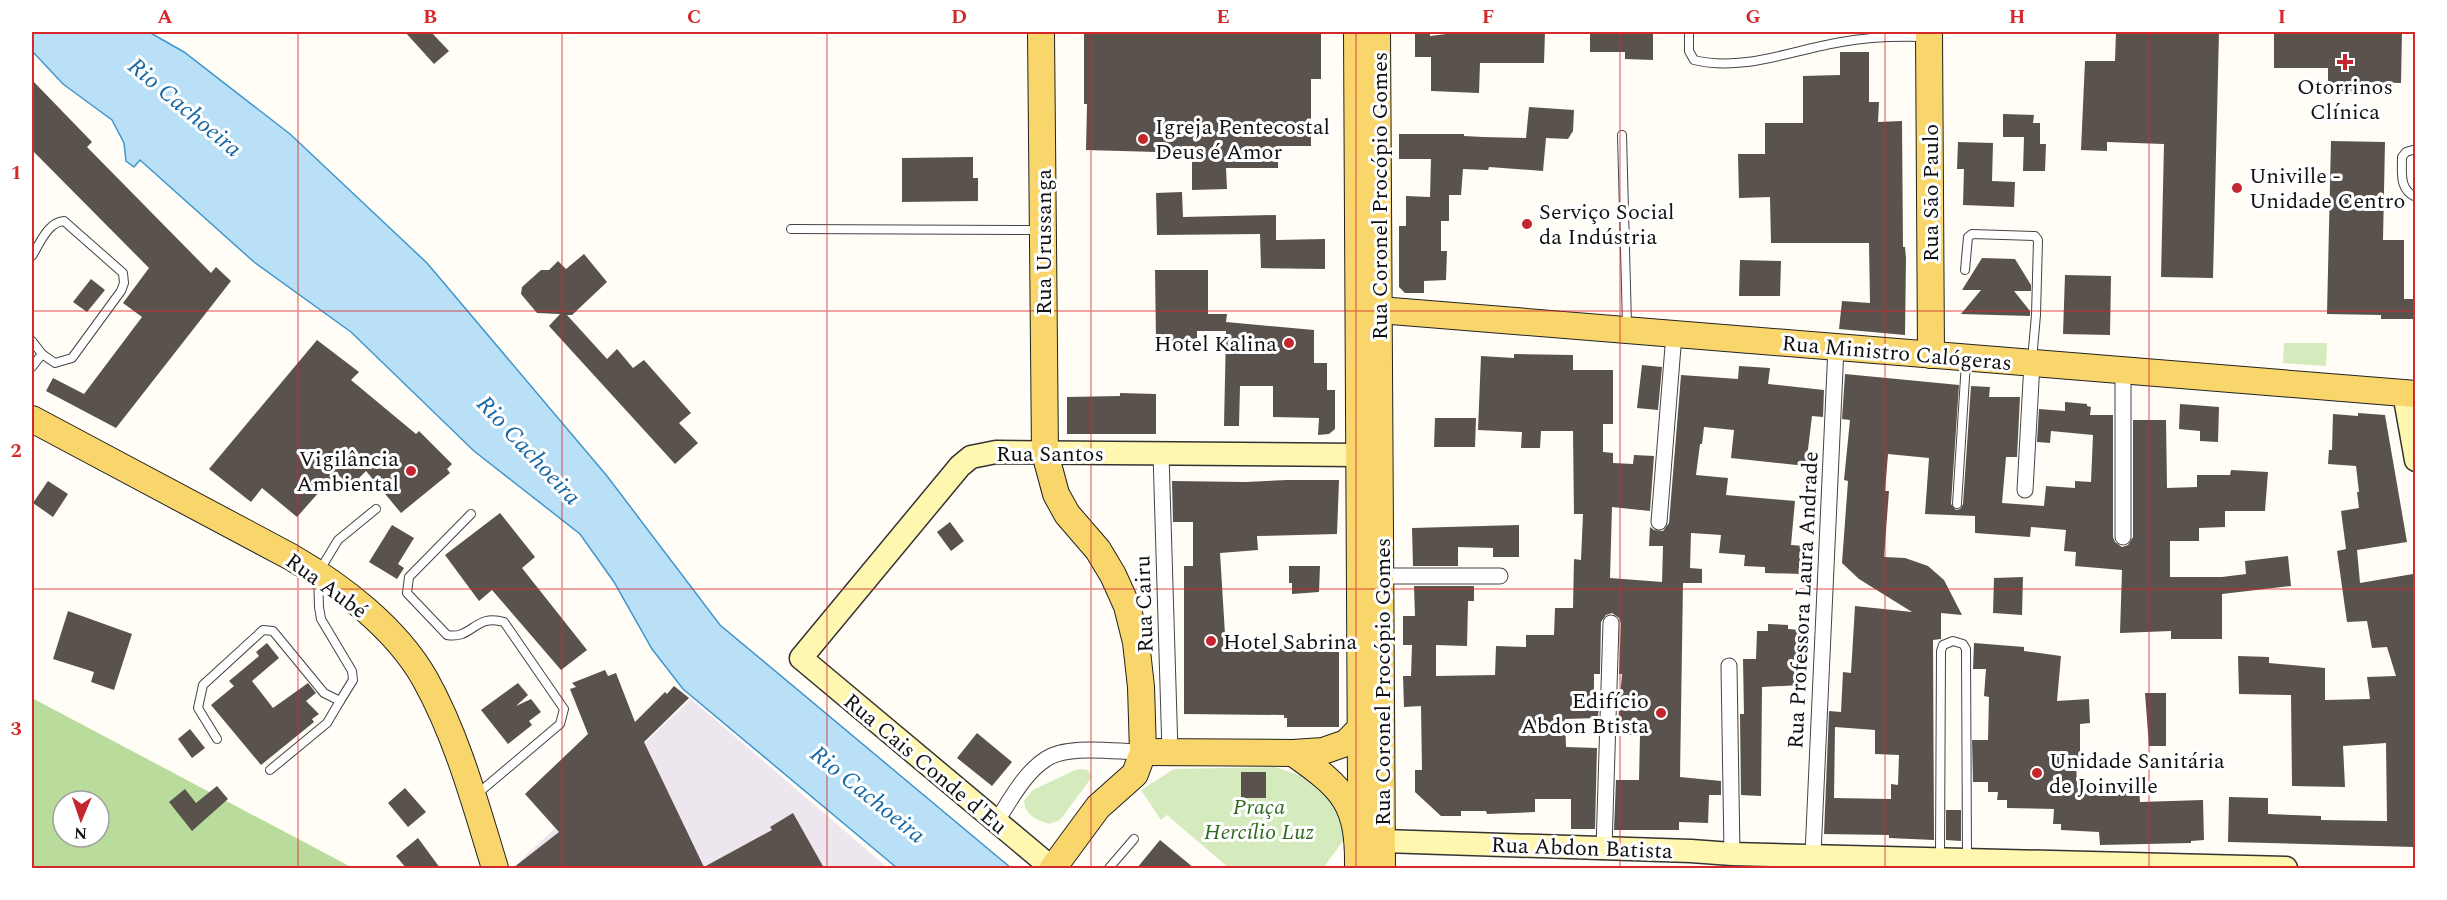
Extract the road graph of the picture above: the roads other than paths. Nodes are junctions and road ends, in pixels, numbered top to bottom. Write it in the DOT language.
graph roads {
  1 [pos="1041,32"];
  2 [pos="1357,32"];
  3 [pos="1377,32"];
  4 [pos="1689,32"];
  5 [pos="1880,34"];
  6 [pos="1929,34"];
  7 [pos="1622,135"];
  8 [pos="2415,149"];
  9 [pos="2415,197"];
  10 [pos="791,229"];
  11 [pos="1043,230"];
  12 [pos="32,256"];
  13 [pos="1965,270"];
  14 [pos="1379,310"];
  15 [pos="1627,330"];
  16 [pos="1674,334"];
  17 [pos="32,341"];
  18 [pos="1836,347"];
  19 [pos="42,354"];
  20 [pos="1931,355"];
  21 [pos="1967,357"];
  22 [pos="2032,363"];
  23 [pos="32,367"];
  24 [pos="2123,371"];
  25 [pos="2410,393"];
  26 [pos="36,424"];
  27 [pos="1044,453"];
  28 [pos="1161,454"];
  29 [pos="1358,455"];
  30 [pos="2415,460"];
  31 [pos="2025,490"];
  32 [pos="1957,504"];
  33 [pos="376,509"];
  34 [pos="471,514"];
  35 [pos="1659,522"];
  36 [pos="2123,537"];
  37 [pos="318,573"];
  38 [pos="1381,576"];
  39 [pos="1500,576"];
  40 [pos="1611,623"];
  41 [pos="801,658"];
  42 [pos="1729,666"];
  43 [pos="339,701"];
  44 [pos="1361,728"];
  45 [pos="217,739"];
  46 [pos="1143,752"];
  47 [pos="1170,752"];
  48 [pos="1293,753"];
  49 [pos="270,770"];
  50 [pos="473,798"];
  51 [pos="996,822"];
  52 [pos="1134,839"];
  53 [pos="1383,841"];
  54 [pos="1605,848"];
  55 [pos="1732,854"];
  56 [pos="1813,854"];
  57 [pos="1940,858"];
  58 [pos="1654,859"];
  59 [pos="1967,859"];
  60 [pos="1354,865"];
  61 [pos="495,868"];
  62 [pos="1052,868"];
  63 [pos="1109,868"];
  64 [pos="1382,868"];
  65 [pos="2286,868"];
  1 -- 11 [label="main road, Rua Urussanga"];
  2 -- 29 [label="main road, Rua Coronel Procópio Gomes"];
  3 -- 14 [label="main road, Rua Coronel Procópio Gomes"];
  4 -- 5 [label="lane"];
  5 -- 6 [label="lane"];
  6 -- 20 [label="main road, Rua São Paulo"];
  7 -- 15 [label="lane"];
  8 -- 9 [label="lane"];
  10 -- 11 [label="lane"];
  11 -- 27 [label="main road, Rua Urussanga"];
  12 -- 19 [label="lane"];
  13 -- 22 [label="lane"];
  14 -- 15 [label="main road, Rua Ministro Calógeras"];
  14 -- 38 [label="main road, Rua Coronel Procópio Gomes"];
  15 -- 16 [label="main road, Rua Ministro Calógeras"];
  16 -- 18 [label="main road, Rua Ministro Calógeras"];
  16 -- 35 [label="street"];
  17 -- 19 [label="lane"];
  18 -- 20 [label="main road, Rua Ministro Calógeras"];
  18 -- 56 [label="street, Rua Professora Laura Andrade"];
  19 -- 23 [label="lane"];
  20 -- 21 [label="main road, Rua Ministro Calógeras"];
  21 -- 22 [label="main road, Rua Ministro Calógeras"];
  21 -- 32 [label="lane"];
  22 -- 24 [label="main road, Rua Ministro Calógeras"];
  22 -- 31 [label="street"];
  24 -- 25 [label="main road, Rua Ministro Calógeras"];
  24 -- 36 [label="street"];
  25 -- 30 [label="street"];
  26 -- 37 [label="main road, Rua Aubé"];
  27 -- 28 [label="street, Rua Santos"];
  27 -- 41 [label="street, Rua Santos"];
  27 -- 46 [label="main road, Rua Urussanga"];
  28 -- 29 [label="street, Rua Santos"];
  28 -- 47 [label="street, Rua Cairu"];
  29 -- 44 [label="main road, Rua Coronel Procópio Gomes"];
  33 -- 37 [label="lane"];
  34 -- 50 [label="lane"];
  37 -- 43 [label="lane"];
  37 -- 50 [label="main road, Rua Aubé"];
  38 -- 39 [label="street"];
  38 -- 53 [label="main road, Rua Coronel Procópio Gomes"];
  40 -- 54 [label="street"];
  41 -- 51 [label="street, Rua Cais Conde d'Eu"];
  42 -- 55 [label="street"];
  43 -- 45 [label="lane"];
  43 -- 49 [label="lane"];
  44 -- 48 [label="main road"];
  44 -- 53 [label="main road, Rua Coronel Procópio Gomes"];
  46 -- 47 [label="main road"];
  46 -- 51 [label="street"];
  46 -- 62 [label="main road"];
  47 -- 48 [label="main road"];
  48 -- 60 [label="main road"];
  50 -- 61 [label="main road, Rua Aubé"];
  51 -- 62 [label="street, Rua Cais Conde d'Eu"];
  52 -- 63 [label="lane"];
  53 -- 54 [label="street, Rua Abdon Batista"];
  53 -- 60 [label="main road"];
  53 -- 64 [label="main road"];
  54 -- 58 [label="street, Rua Abdon Batista"];
  55 -- 56 [label="street, Rua Abdon Batista"];
  55 -- 58 [label="street, Rua Abdon Batista"];
  56 -- 57 [label="street, Rua Abdon Batista"];
  57 -- 59 [label="street, Rua Abdon Batista"];
  57 -- 59 [label="lane"];
  59 -- 65 [label="street, Rua Abdon Batista"];
}
